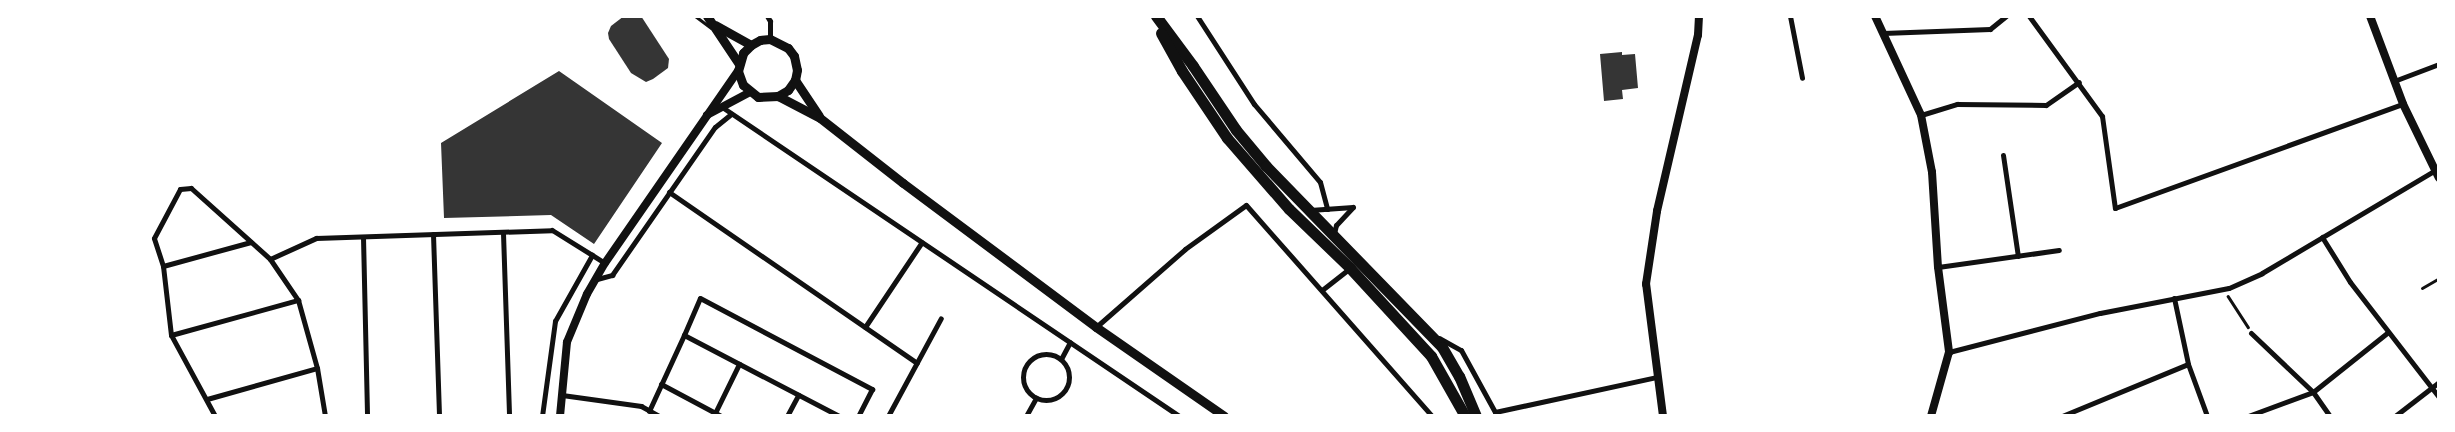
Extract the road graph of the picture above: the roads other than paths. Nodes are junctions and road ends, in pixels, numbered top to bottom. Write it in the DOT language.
graph roads {
  1 [pos="695,16"];
  2 [pos="767,16"];
  3 [pos="1154,16"];
  4 [pos="1198,16"];
  5 [pos="1699,16"];
  6 [pos="1790,16"];
  7 [pos="1875,16"];
  8 [pos="2006,16"];
  9 [pos="2029,16"];
  10 [pos="2370,16"];
  11 [pos="710,20"];
  12 [pos="719,33"];
  13 [pos="1882,33"];
  14 [pos="770,40"];
  15 [pos="751,45"];
  16 [pos="2439,64"];
  17 [pos="739,68"];
  18 [pos="1802,78"];
  19 [pos="795,80"];
  20 [pos="2394,81"];
  21 [pos="2079,82"];
  22 [pos="750,92"];
  23 [pos="778,96"];
  24 [pos="2403,104"];
  25 [pos="722,108"];
  26 [pos="731,114"];
  27 [pos="1921,115"];
  28 [pos="706,116"];
  29 [pos="820,118"];
  30 [pos="2003,155"];
  31 [pos="2437,175"];
  32 [pos="669,192"];
  33 [pos="1326,209"];
  34 [pos="1310,210"];
  35 [pos="503,233"];
  36 [pos="433,234"];
  37 [pos="1334,235"];
  38 [pos="363,237"];
  39 [pos="2322,237"];
  40 [pos="251,242"];
  41 [pos="922,242"];
  42 [pos="2059,250"];
  43 [pos="592,255"];
  44 [pos="2018,256"];
  45 [pos="270,259"];
  46 [pos="605,263"];
  47 [pos="163,266"];
  48 [pos="1938,267"];
  49 [pos="1350,268"];
  50 [pos="2439,278"];
  51 [pos="596,279"];
  52 [pos="2422,288"];
  53 [pos="1322,290"];
  54 [pos="2174,298"];
  55 [pos="298,300"];
  56 [pos="941,318"];
  57 [pos="865,327"];
  58 [pos="1096,328"];
  59 [pos="1407,329"];
  60 [pos="2251,333"];
  61 [pos="2387,333"];
  62 [pos="1430,334"];
  63 [pos="171,335"];
  64 [pos="684,335"];
  65 [pos="1070,342"];
  66 [pos="1949,352"];
  67 [pos="1061,359"];
  68 [pos="916,363"];
  69 [pos="739,364"];
  70 [pos="2188,364"];
  71 [pos="318,368"];
  72 [pos="1658,377"];
  73 [pos="2439,382"];
  74 [pos="661,384"];
  75 [pos="2431,388"];
  76 [pos="2313,392"];
  77 [pos="562,395"];
  78 [pos="798,395"];
  79 [pos="1036,398"];
  80 [pos="2439,398"];
  81 [pos="207,399"];
  82 [pos="649,411"];
  83 [pos="1495,414"];
  84 [pos="717,415"];
  85 [pos="215,416"];
  86 [pos="325,416"];
  87 [pos="367,416"];
  88 [pos="439,416"];
  89 [pos="509,416"];
  90 [pos="542,416"];
  91 [pos="560,416"];
  92 [pos="659,416"];
  93 [pos="787,416"];
  94 [pos="839,416"];
  95 [pos="858,416"];
  96 [pos="888,416"];
  97 [pos="1026,416"];
  98 [pos="1179,416"];
  99 [pos="1224,416"];
  100 [pos="1432,416"];
  101 [pos="1465,416"];
  102 [pos="1476,416"];
  103 [pos="1663,416"];
  104 [pos="1930,416"];
  105 [pos="2062,416"];
  106 [pos="2207,416"];
  107 [pos="2248,416"];
  108 [pos="2330,416"];
  109 [pos="2394,416"];
  1 -- 12 [label="lane"];
  2 -- 14 [label="street"];
  3 -- 34 [label="highway"];
  3 -- 49 [label="highway"];
  4 -- 33 [label="street"];
  5 -- 72 [label="street"];
  6 -- 18 [label="street"];
  7 -- 13 [label="street"];
  8 -- 13 [label="street"];
  9 -- 21 [label="street"];
  10 -- 20 [label="street"];
  11 -- 12 [label="main road"];
  11 -- 15 [label="main road"];
  12 -- 17 [label="main road"];
  13 -- 27 [label="street"];
  14 -- 15 [label="main road"];
  14 -- 19 [label="main road"];
  15 -- 17 [label="main road"];
  16 -- 20 [label="street"];
  17 -- 22 [label="main road"];
  17 -- 28 [label="street"];
  19 -- 23 [label="main road"];
  19 -- 29 [label="main road"];
  20 -- 24 [label="street"];
  21 -- 24 [label="street"];
  21 -- 27 [label="street"];
  22 -- 23 [label="main road"];
  22 -- 25 [label="street"];
  23 -- 29 [label="main road"];
  24 -- 31 [label="street"];
  25 -- 26 [label="street"];
  25 -- 28 [label="street"];
  26 -- 32 [label="street"];
  26 -- 41 [label="street"];
  27 -- 48 [label="street"];
  28 -- 46 [label="street"];
  29 -- 58 [label="main road"];
  30 -- 44 [label="street"];
  31 -- 39 [label="street"];
  32 -- 51 [label="street"];
  32 -- 57 [label="street"];
  33 -- 34 [label="street"];
  33 -- 37 [label="street"];
  34 -- 37 [label="highway"];
  35 -- 36 [label="street"];
  35 -- 43 [label="street"];
  35 -- 89 [label="street"];
  36 -- 38 [label="street"];
  36 -- 88 [label="street"];
  37 -- 62 [label="highway"];
  38 -- 45 [label="street"];
  38 -- 87 [label="street"];
  39 -- 54 [label="street"];
  39 -- 61 [label="street"];
  40 -- 45 [label="street"];
  40 -- 47 [label="street"];
  40 -- 47 [label="street"];
  41 -- 57 [label="street"];
  41 -- 65 [label="street"];
  42 -- 44 [label="street"];
  43 -- 46 [label="street"];
  43 -- 90 [label="street"];
  44 -- 48 [label="street"];
  45 -- 55 [label="street"];
  46 -- 51 [label="street"];
  47 -- 63 [label="street"];
  48 -- 66 [label="street"];
  49 -- 53 [label="street"];
  49 -- 59 [label="highway"];
  50 -- 52 [label="lane"];
  51 -- 77 [label="street"];
  53 -- 58 [label="street"];
  53 -- 100 [label="street"];
  54 -- 66 [label="street"];
  54 -- 70 [label="street"];
  55 -- 63 [label="street"];
  55 -- 71 [label="street"];
  56 -- 68 [label="street"];
  57 -- 68 [label="street"];
  58 -- 99 [label="main road"];
  59 -- 62 [label="street"];
  59 -- 101 [label="highway"];
  60 -- 76 [label="street"];
  61 -- 75 [label="street"];
  61 -- 76 [label="street"];
  62 -- 83 [label="street"];
  62 -- 102 [label="highway"];
  63 -- 81 [label="street"];
  64 -- 69 [label="street"];
  64 -- 74 [label="street"];
  64 -- 95 [label="street"];
  65 -- 67 [label="street"];
  65 -- 98 [label="street"];
  66 -- 104 [label="street"];
  67 -- 79 [label="street"];
  67 -- 79 [label="street"];
  68 -- 96 [label="street"];
  69 -- 78 [label="street"];
  69 -- 84 [label="street"];
  70 -- 105 [label="street"];
  70 -- 106 [label="street"];
  71 -- 81 [label="street"];
  71 -- 86 [label="street"];
  72 -- 83 [label="street"];
  72 -- 103 [label="street"];
  73 -- 75 [label="street"];
  74 -- 82 [label="street"];
  74 -- 84 [label="street"];
  75 -- 80 [label="street"];
  75 -- 109 [label="street"];
  76 -- 107 [label="street"];
  76 -- 108 [label="street"];
  77 -- 82 [label="street"];
  77 -- 91 [label="street"];
  78 -- 93 [label="street"];
  78 -- 94 [label="street"];
  79 -- 97 [label="street"];
  81 -- 85 [label="street"];
  82 -- 92 [label="street"];
}
